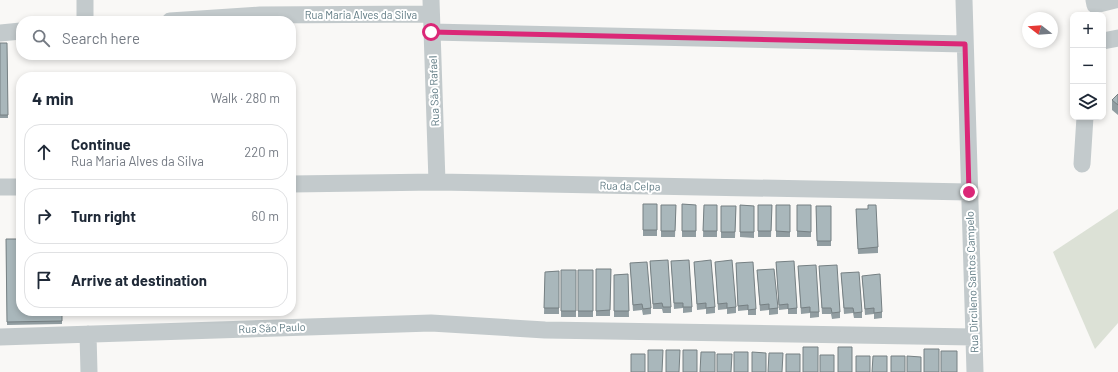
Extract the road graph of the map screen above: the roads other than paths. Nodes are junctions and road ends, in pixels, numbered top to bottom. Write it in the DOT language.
graph roads {
  1 [pos="85,0"];
  2 [pos="964,0"];
  3 [pos="1115,0"];
  4 [pos="431,7"];
  5 [pos="1094,7"];
  6 [pos="260,8"];
  7 [pos="85,16"];
  8 [pos="205,16"];
  9 [pos="16,31"];
  10 [pos="431,32"];
  11 [pos="0,33"];
  12 [pos="1118,38"];
  13 [pos="1106,40"];
  14 [pos="965,44"];
  15 [pos="1086,120"];
  16 [pos="1082,164"];
  17 [pos="437,182"];
  18 [pos="296,184"];
  19 [pos="0,187"];
  20 [pos="16,187"];
  21 [pos="969,192"];
  22 [pos="88,334"];
  23 [pos="0,337"];
  24 [pos="974,337"];
  25 [pos="89,372"];
  26 [pos="975,372"];
  1 -- 7 [label="street"];
  2 -- 14 [label="street, Rua Dircileno Santos Campelo"];
  3 -- 5 [label="street"];
  4 -- 6 [label="street, Rua Maria Alves da Silva"];
  4 -- 10 [label="street, Rua São Rafael"];
  6 -- 8 [label="street, Rua Maria Alves da Silva"];
  9 -- 11 [label="street"];
  10 -- 14 [label="street"];
  10 -- 17 [label="street, Rua São Rafael"];
  12 -- 13 [label="street"];
  14 -- 21 [label="street, Rua Dircileno Santos Campelo"];
  15 -- 16 [label="street"];
  17 -- 18 [label="street, Rua da Celpa"];
  17 -- 21 [label="street, Rua da Celpa"];
  19 -- 20 [label="street"];
  21 -- 24 [label="street, Rua Dircileno Santos Campelo"];
  22 -- 23 [label="street, Rua São Paulo"];
  22 -- 24 [label="street, Rua São Paulo"];
  22 -- 25 [label="street"];
  24 -- 26 [label="street, Rua Dircileno Santos Campelo"];
}
